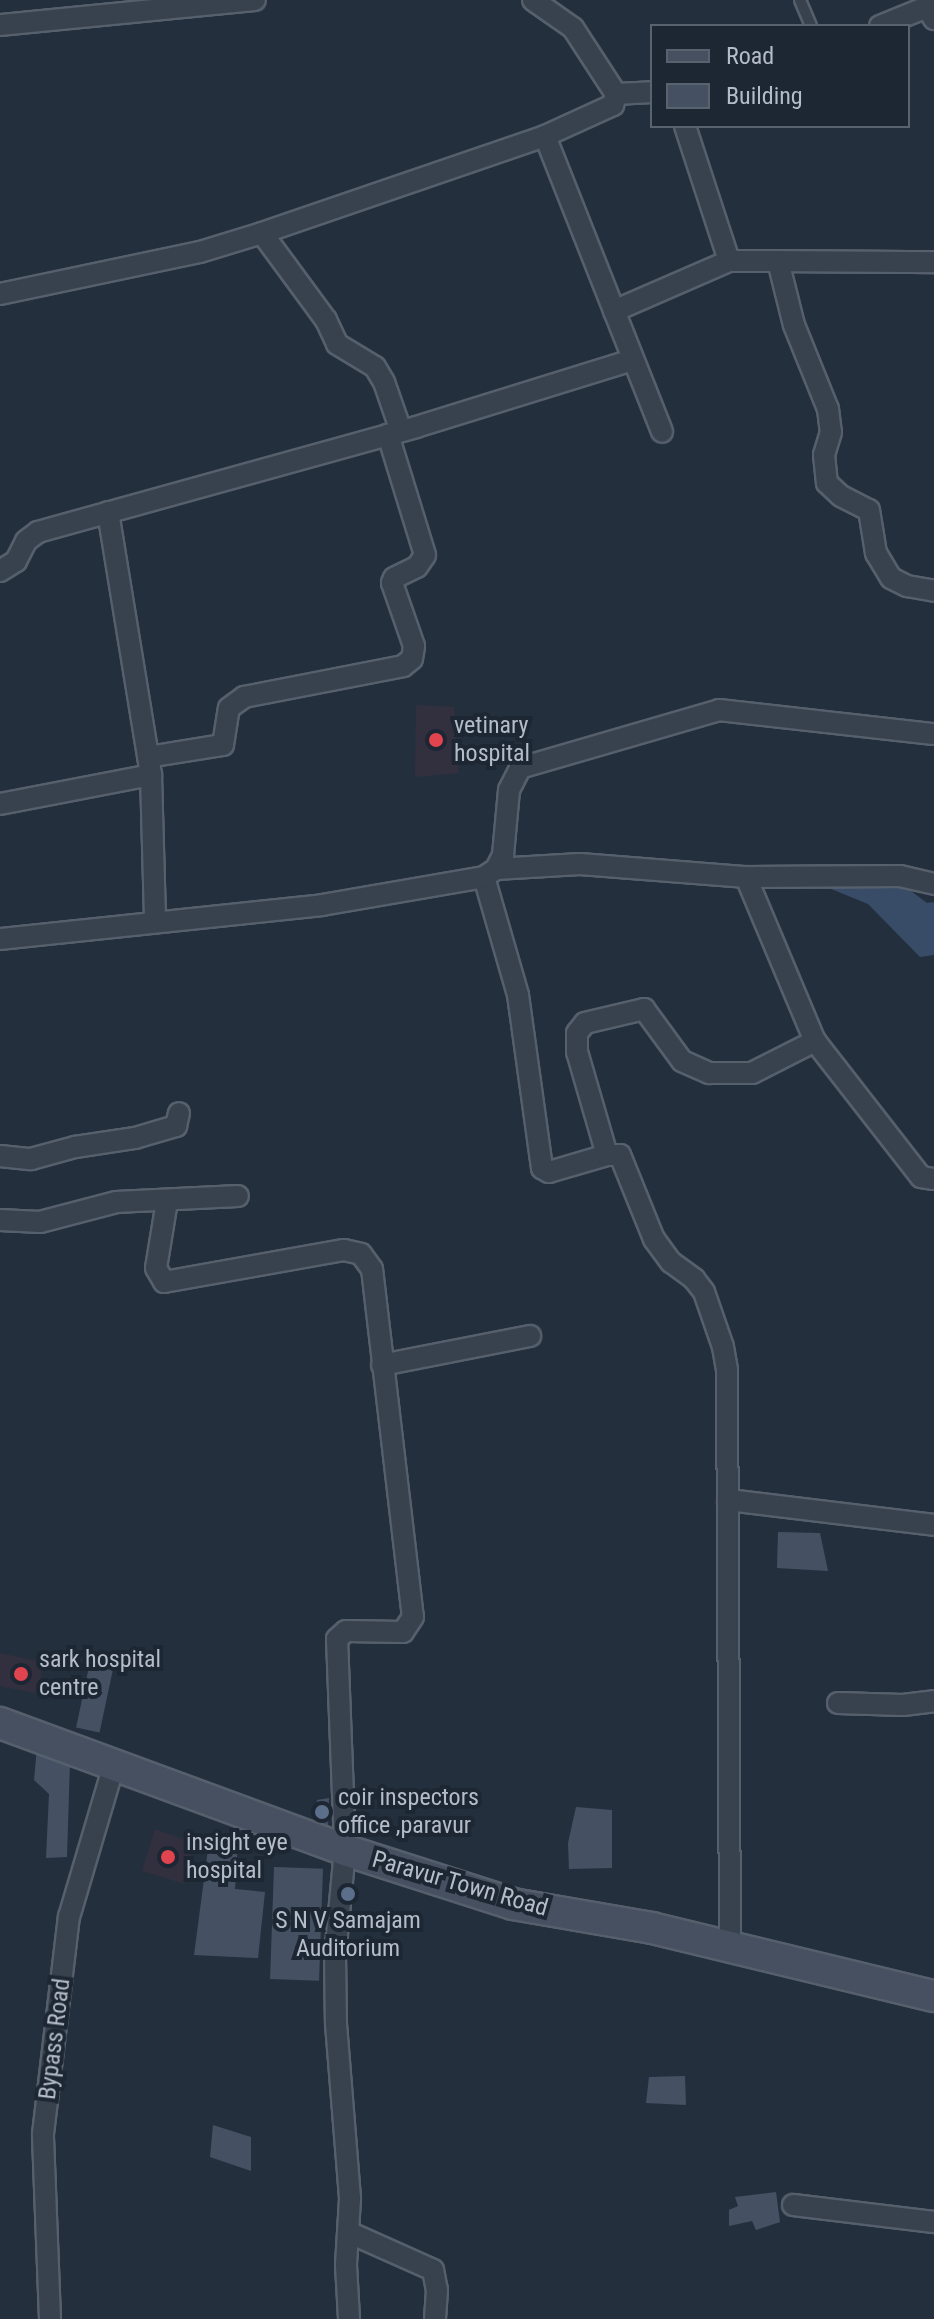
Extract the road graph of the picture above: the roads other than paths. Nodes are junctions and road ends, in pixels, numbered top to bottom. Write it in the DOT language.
graph roads {
  1 [pos="255,0"];
  2 [pos="533,0"];
  3 [pos="800,0"];
  4 [pos="929,9"];
  5 [pos="810,24"];
  6 [pos="886,24"];
  7 [pos="0,25"];
  8 [pos="650,92"];
  9 [pos="616,94"];
  10 [pos="686,128"];
  11 [pos="545,136"];
  12 [pos="262,233"];
  13 [pos="729,261"];
  14 [pos="778,261"];
  15 [pos="934,262"];
  16 [pos="0,294"];
  17 [pos="614,311"];
  18 [pos="633,360"];
  19 [pos="662,432"];
  20 [pos="394,433"];
  21 [pos="108,512"];
  22 [pos="0,571"];
  23 [pos="934,591"];
  24 [pos="934,734"];
  25 [pos="150,766"];
  26 [pos="0,804"];
  27 [pos="490,873"];
  28 [pos="746,877"];
  29 [pos="934,884"];
  30 [pos="155,922"];
  31 [pos="0,939"];
  32 [pos="815,1041"];
  33 [pos="179,1113"];
  34 [pos="607,1155"];
  35 [pos="0,1156"];
  36 [pos="934,1179"];
  37 [pos="238,1196"];
  38 [pos="167,1201"];
  39 [pos="0,1220"];
  40 [pos="530,1336"];
  41 [pos="382,1365"];
  42 [pos="728,1500"];
  43 [pos="934,1525"];
  44 [pos="934,1701"];
  45 [pos="838,1703"];
  46 [pos="0,1723"];
  47 [pos="114,1765"];
  48 [pos="345,1850"];
  49 [pos="730,1947"];
  50 [pos="934,1996"];
  51 [pos="793,2205"];
  52 [pos="934,2222"];
  53 [pos="348,2232"];
  54 [pos="50,2319"];
  55 [pos="349,2319"];
  56 [pos="435,2319"];
  1 -- 7 [label="street"];
  2 -- 9 [label="street"];
  3 -- 5 [label="lane"];
  4 -- 6 [label="street"];
  8 -- 9 [label="street"];
  9 -- 11 [label="street"];
  10 -- 13 [label="street"];
  11 -- 12 [label="street"];
  11 -- 17 [label="street"];
  12 -- 16 [label="street"];
  12 -- 20 [label="street"];
  13 -- 14 [label="street"];
  13 -- 17 [label="street"];
  14 -- 15 [label="street"];
  14 -- 23 [label="street"];
  17 -- 18 [label="street"];
  18 -- 19 [label="street"];
  18 -- 20 [label="street"];
  20 -- 21 [label="street"];
  20 -- 25 [label="street"];
  21 -- 22 [label="street"];
  21 -- 25 [label="street"];
  24 -- 27 [label="street"];
  25 -- 26 [label="street"];
  25 -- 30 [label="street"];
  27 -- 28 [label="street"];
  27 -- 30 [label="street"];
  27 -- 34 [label="street"];
  28 -- 29 [label="street"];
  28 -- 32 [label="street"];
  30 -- 31 [label="street"];
  32 -- 34 [label="street"];
  32 -- 36 [label="street"];
  33 -- 35 [label="street"];
  34 -- 42 [label="street"];
  37 -- 38 [label="street"];
  38 -- 39 [label="street"];
  38 -- 41 [label="street"];
  40 -- 41 [label="street"];
  41 -- 48 [label="street"];
  42 -- 43 [label="street"];
  42 -- 49 [label="street"];
  44 -- 45 [label="street"];
  46 -- 47 [label="main road, Paravur Town Road"];
  47 -- 48 [label="main road, Paravur Town Road"];
  47 -- 54 [label="street, Bypass Road"];
  48 -- 49 [label="main road, Paravur Town Road"];
  48 -- 53 [label="street"];
  49 -- 50 [label="main road, Paravur Town Road"];
  51 -- 52 [label="street"];
  53 -- 55 [label="street"];
  53 -- 56 [label="street"];
}
